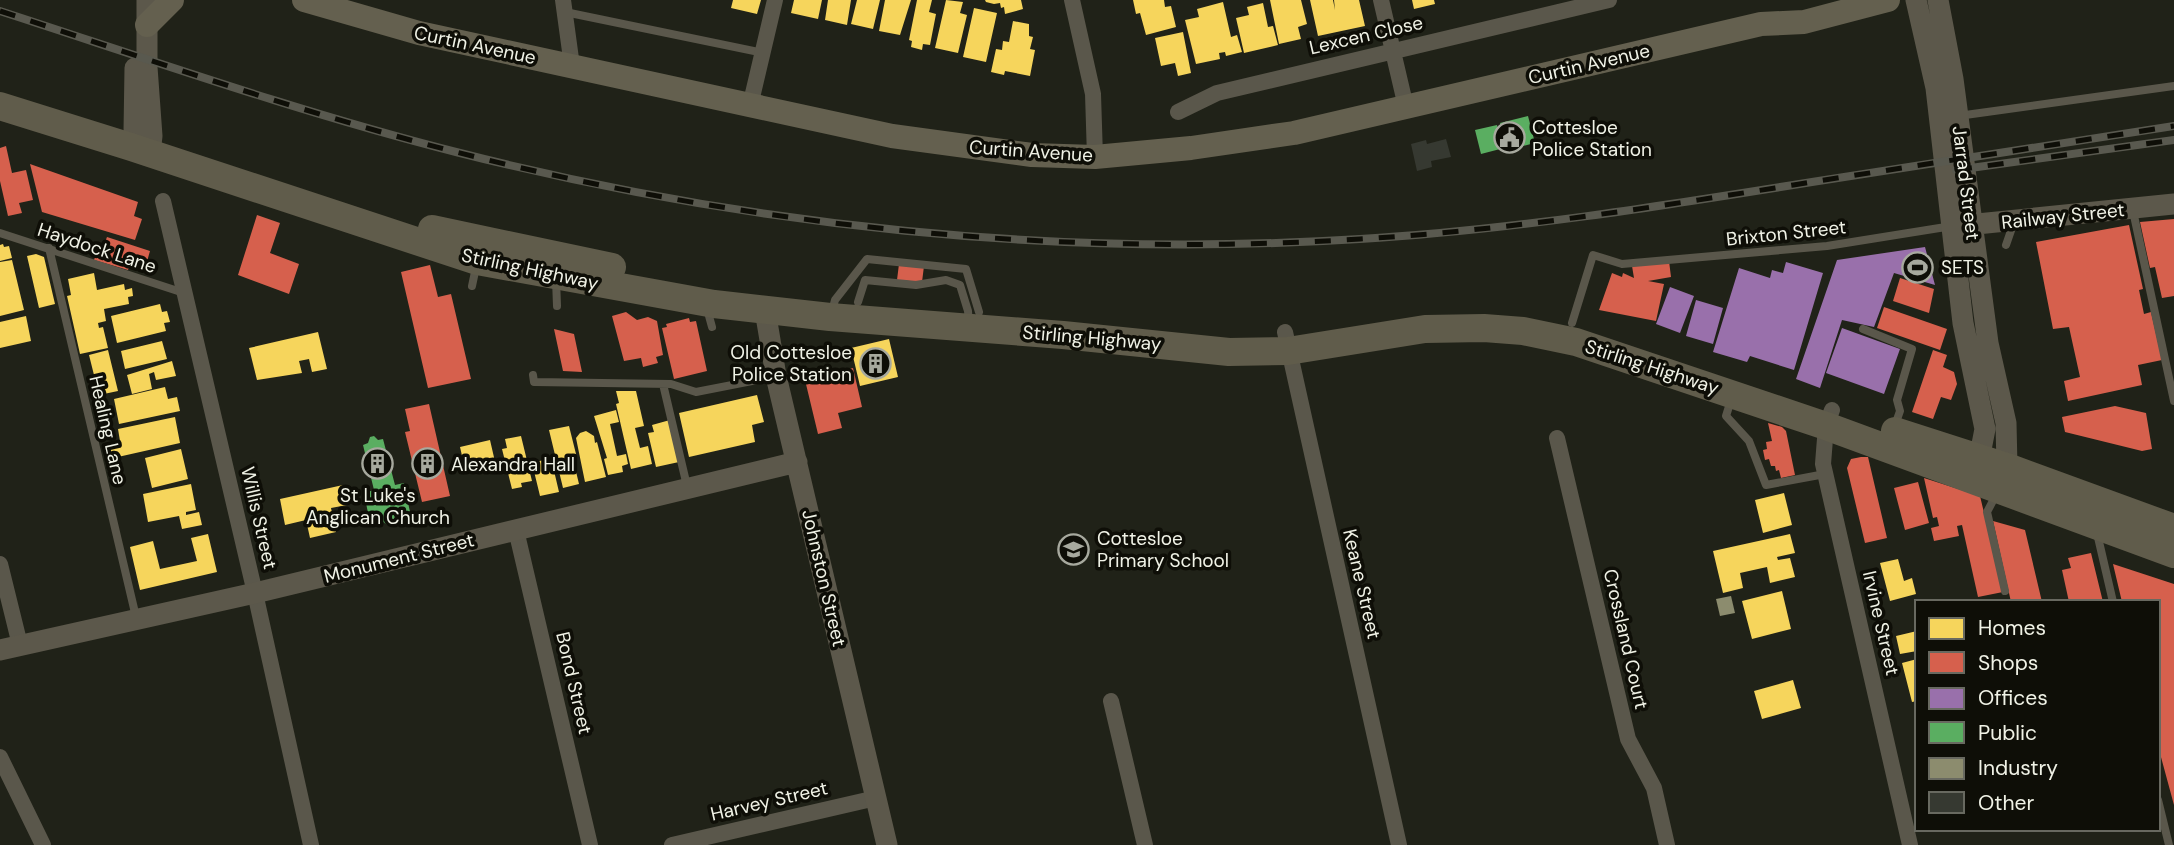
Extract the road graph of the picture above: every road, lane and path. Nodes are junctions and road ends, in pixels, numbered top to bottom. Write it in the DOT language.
graph roads {
  1 [pos="135,0"];
  2 [pos="172,0"];
  3 [pos="304,0"];
  4 [pos="775,0"];
  5 [pos="1072,0"];
  6 [pos="1381,0"];
  7 [pos="1609,0"];
  8 [pos="1819,0"];
  9 [pos="1888,0"];
  10 [pos="1916,0"];
  11 [pos="1938,0"];
  12 [pos="564,6"];
  13 [pos="147,12"];
  14 [pos="1761,24"];
  15 [pos="1393,50"];
  16 [pos="764,53"];
  17 [pos="572,66"];
  18 [pos="2174,86"];
  19 [pos="0,89"];
  20 [pos="0,106"];
  21 [pos="750,106"];
  22 [pos="1406,107"];
  23 [pos="1178,112"];
  24 [pos="1958,116"];
  25 [pos="142,142"];
  26 [pos="1095,157"];
  27 [pos="163,201"];
  28 [pos="2174,204"];
  29 [pos="2133,208"];
  30 [pos="2014,222"];
  31 [pos="1962,226"];
  32 [pos="0,233"];
  33 [pos="2006,245"];
  34 [pos="49,248"];
  35 [pos="556,276"];
  36 [pos="184,293"];
  37 [pos="557,306"];
  38 [pos="841,306"];
  39 [pos="765,310"];
  40 [pos="972,317"];
  41 [pos="1572,323"];
  42 [pos="1863,330"];
  43 [pos="1287,341"];
  44 [pos="533,375"];
  45 [pos="776,376"];
  46 [pos="663,384"];
  47 [pos="1733,394"];
  48 [pos="2174,401"];
  49 [pos="1829,418"];
  50 [pos="1893,431"];
  51 [pos="1556,438"];
  52 [pos="797,462"];
  53 [pos="1825,474"];
  54 [pos="1990,474"];
  55 [pos="687,489"];
  56 [pos="2096,526"];
  57 [pos="2174,528"];
  58 [pos="516,530"];
  59 [pos="2174,554"];
  60 [pos="0,564"];
  61 [pos="2005,591"];
  62 [pos="256,593"];
  63 [pos="2113,600"];
  64 [pos="136,620"];
  65 [pos="10,647"];
  66 [pos="1111,701"];
  67 [pos="0,757"];
  68 [pos="876,798"];
  69 [pos="2160,808"];
  70 [pos="43,845"];
  71 [pos="310,845"];
  72 [pos="590,845"];
  73 [pos="672,845"];
  74 [pos="887,845"];
  75 [pos="1145,845"];
  76 [pos="1399,845"];
  77 [pos="1667,845"];
  78 [pos="1910,845"];
  79 [pos="2169,845"];
  1 -- 25 [label="street"];
  2 -- 13 [label="main road"];
  3 -- 17 [label="main road, Curtin Avenue"];
  4 -- 16 [label="street"];
  5 -- 26 [label="street"];
  6 -- 15 [label="street"];
  7 -- 15 [label="street, Lexcen Close"];
  8 -- 14 [label="main road, Curtin Avenue"];
  9 -- 14 [label="main road, Curtin Avenue"];
  10 -- 31 [label="street, Jarrad Street"];
  11 -- 24 [label="street, Jarrad Street"];
  12 -- 16 [label="lane"];
  12 -- 17 [label="street"];
  13 -- 25 [label="street"];
  14 -- 22 [label="main road, Curtin Avenue"];
  15 -- 22 [label="street"];
  15 -- 23 [label="street, Lexcen Close"];
  16 -- 21 [label="street"];
  17 -- 21 [label="main road, Curtin Avenue"];
  18 -- 24 [label="lane"];
  19 -- 25 [label="highway, Stirling Highway"];
  20 -- 25 [label="highway, Stirling Highway"];
  21 -- 26 [label="main road, Curtin Avenue"];
  22 -- 26 [label="main road, Curtin Avenue"];
  24 -- 31 [label="street, Jarrad Street"];
  25 -- 35 [label="highway, Stirling Highway"];
  25 -- 38 [label="highway, Stirling Highway"];
  27 -- 36 [label="street, Willis Street"];
  28 -- 29 [label="street, Railway Street"];
  29 -- 30 [label="street, Railway Street"];
  29 -- 48 [label="lane"];
  30 -- 31 [label="street, Railway Street"];
  30 -- 33 [label="lane"];
  31 -- 41 [label="lane, Brixton Street"];
  31 -- 54 [label="street, Jarrad Street"];
  32 -- 34 [label="lane, Haydock Lane"];
  34 -- 36 [label="lane, Haydock Lane"];
  34 -- 64 [label="lane, Healing Lane"];
  35 -- 37 [label="lane"];
  35 -- 39 [label="highway, Stirling Highway"];
  36 -- 62 [label="street, Willis Street"];
  38 -- 39 [label="highway, Stirling Highway"];
  38 -- 40 [label="highway, Stirling Highway"];
  38 -- 40 [label="lane"];
  38 -- 40 [label="lane"];
  39 -- 45 [label="street, Johnston Street"];
  40 -- 43 [label="highway, Stirling Highway"];
  41 -- 43 [label="highway, Stirling Highway"];
  41 -- 49 [label="highway, Stirling Highway"];
  42 -- 50 [label="lane"];
  43 -- 47 [label="highway, Stirling Highway"];
  43 -- 76 [label="street, Keane Street"];
  44 -- 46 [label="lane"];
  45 -- 46 [label="lane"];
  45 -- 52 [label="street, Johnston Street"];
  46 -- 55 [label="lane"];
  47 -- 49 [label="highway, Stirling Highway"];
  47 -- 53 [label="lane"];
  49 -- 50 [label="highway, Stirling Highway"];
  49 -- 53 [label="street, Irvine Street"];
  49 -- 54 [label="highway, Stirling Highway"];
  50 -- 54 [label="highway, Stirling Highway"];
  51 -- 77 [label="street, Crossland Court"];
  52 -- 55 [label="street, Monument Street"];
  52 -- 68 [label="street, Johnston Street"];
  53 -- 78 [label="street, Irvine Street"];
  54 -- 56 [label="highway, Stirling Highway"];
  54 -- 57 [label="highway, Stirling Highway"];
  54 -- 61 [label="lane"];
  55 -- 58 [label="street, Monument Street"];
  56 -- 59 [label="highway, Stirling Highway"];
  56 -- 63 [label="lane"];
  58 -- 62 [label="street, Monument Street"];
  58 -- 72 [label="street, Bond Street"];
  60 -- 65 [label="street"];
  62 -- 64 [label="street, Monument Street"];
  62 -- 71 [label="street, Willis Street"];
  64 -- 65 [label="street, Monument Street"];
  66 -- 75 [label="street"];
  67 -- 70 [label="street"];
  68 -- 73 [label="street, Harvey Street"];
  68 -- 74 [label="street, Johnston Street"];
  69 -- 79 [label="lane"];
}
